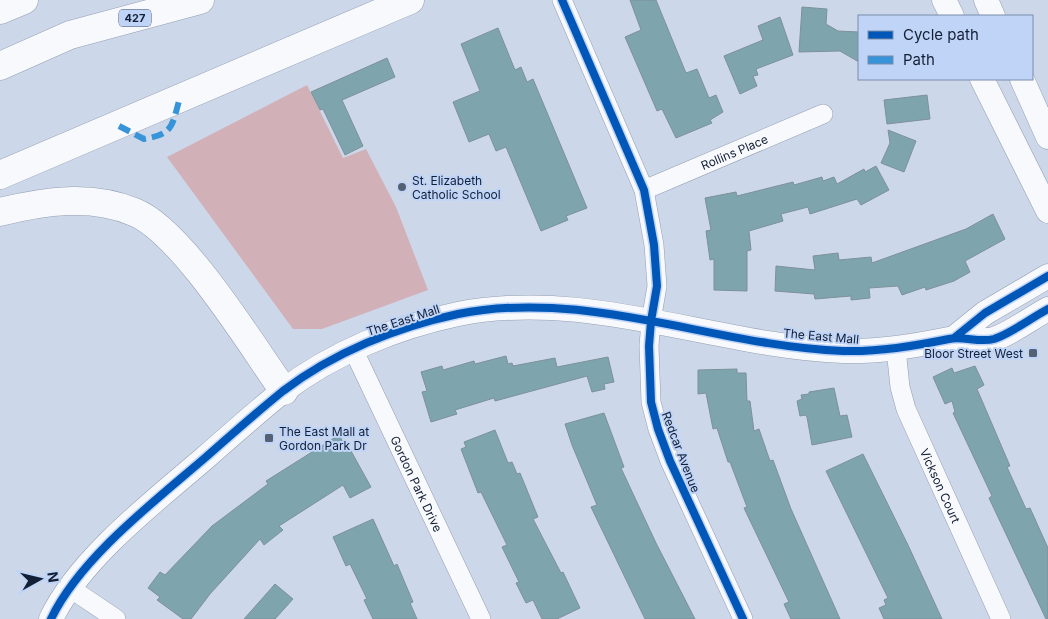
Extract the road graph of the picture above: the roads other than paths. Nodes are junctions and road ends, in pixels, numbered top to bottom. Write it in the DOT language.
graph roads {
  1 [pos="24,0"];
  2 [pos="150,0"];
  3 [pos="200,0"];
  4 [pos="410,0"];
  5 [pos="562,0"];
  6 [pos="944,0"];
  7 [pos="986,0"];
  8 [pos="0,10"];
  9 [pos="952,15"];
  10 [pos="994,15"];
  11 [pos="70,35"];
  12 [pos="0,66"];
  13 [pos="982,80"];
  14 [pos="1022,80"];
  15 [pos="822,114"];
  16 [pos="1048,137"];
  17 [pos="0,175"];
  18 [pos="644,190"];
  19 [pos="1048,211"];
  20 [pos="0,212"];
  21 [pos="1048,276"];
  22 [pos="1048,309"];
  23 [pos="650,321"];
  24 [pos="954,338"];
  25 [pos="353,349"];
  26 [pos="896,349"];
  27 [pos="284,391"];
  28 [pos="70,588"];
  29 [pos="51,619"];
  30 [pos="116,619"];
  31 [pos="481,619"];
  32 [pos="743,619"];
  33 [pos="1001,619"];
  1 -- 8 [label="highway"];
  2 -- 11 [label="highway"];
  3 -- 11 [label="highway, 427"];
  4 -- 17 [label="highway"];
  5 -- 18 [label="street, Redcar Avenue"];
  6 -- 9 [label="main road"];
  7 -- 10 [label="main road"];
  11 -- 12 [label="highway, 427"];
  13 -- 19 [label="main road"];
  14 -- 16 [label="main road"];
  15 -- 18 [label="street, Rollins Place"];
  18 -- 23 [label="street, Redcar Avenue"];
  20 -- 27 [label="highway"];
  21 -- 24 [label="main road, The East Mall"];
  22 -- 24 [label="main road, The East Mall"];
  23 -- 25 [label="main road, The East Mall"];
  23 -- 26 [label="main road, The East Mall"];
  23 -- 32 [label="street, Redcar Avenue"];
  24 -- 26 [label="main road, The East Mall"];
  25 -- 27 [label="main road, The East Mall"];
  25 -- 31 [label="street, Gordon Park Drive"];
  26 -- 33 [label="street, Vickson Court"];
  27 -- 28 [label="main road, The East Mall"];
  28 -- 29 [label="main road, The East Mall"];
  28 -- 30 [label="street"];
}
